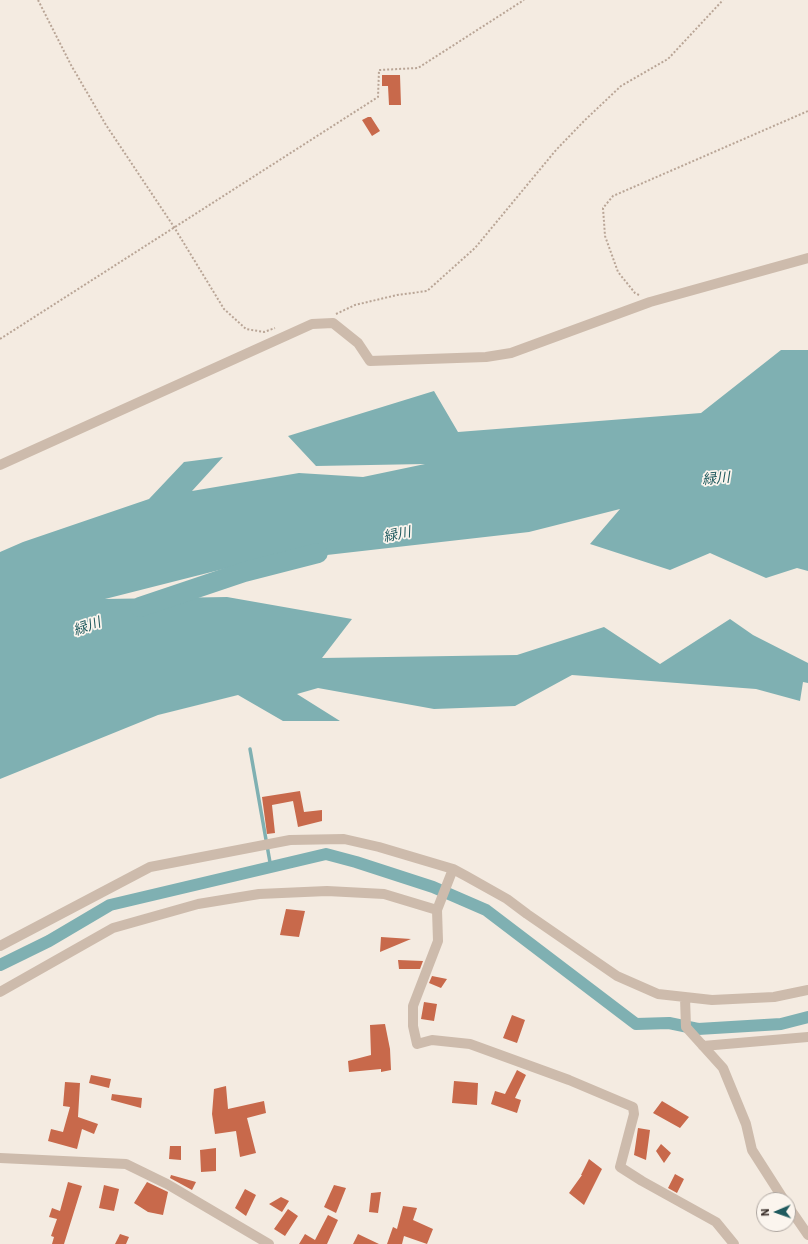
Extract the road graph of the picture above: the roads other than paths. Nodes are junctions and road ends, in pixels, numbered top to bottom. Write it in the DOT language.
graph roads {
  1 [pos="808,258"];
  2 [pos="0,465"];
  3 [pos="453,869"];
  4 [pos="437,910"];
  5 [pos="0,946"];
  6 [pos="808,990"];
  7 [pos="0,992"];
  8 [pos="685,998"];
  9 [pos="808,1037"];
  10 [pos="703,1046"];
  11 [pos="0,1158"];
  12 [pos="779,1192"];
  13 [pos="796,1218"];
  14 [pos="808,1235"];
  15 [pos="269,1244"];
  16 [pos="734,1244"];
  1 -- 2 [label="street"];
  3 -- 4 [label="street"];
  3 -- 5 [label="street"];
  3 -- 8 [label="street"];
  4 -- 7 [label="street"];
  4 -- 16 [label="street"];
  6 -- 8 [label="street"];
  8 -- 10 [label="street"];
  9 -- 10 [label="street"];
  10 -- 12 [label="street"];
  11 -- 15 [label="street"];
  13 -- 14 [label="street"];
}
